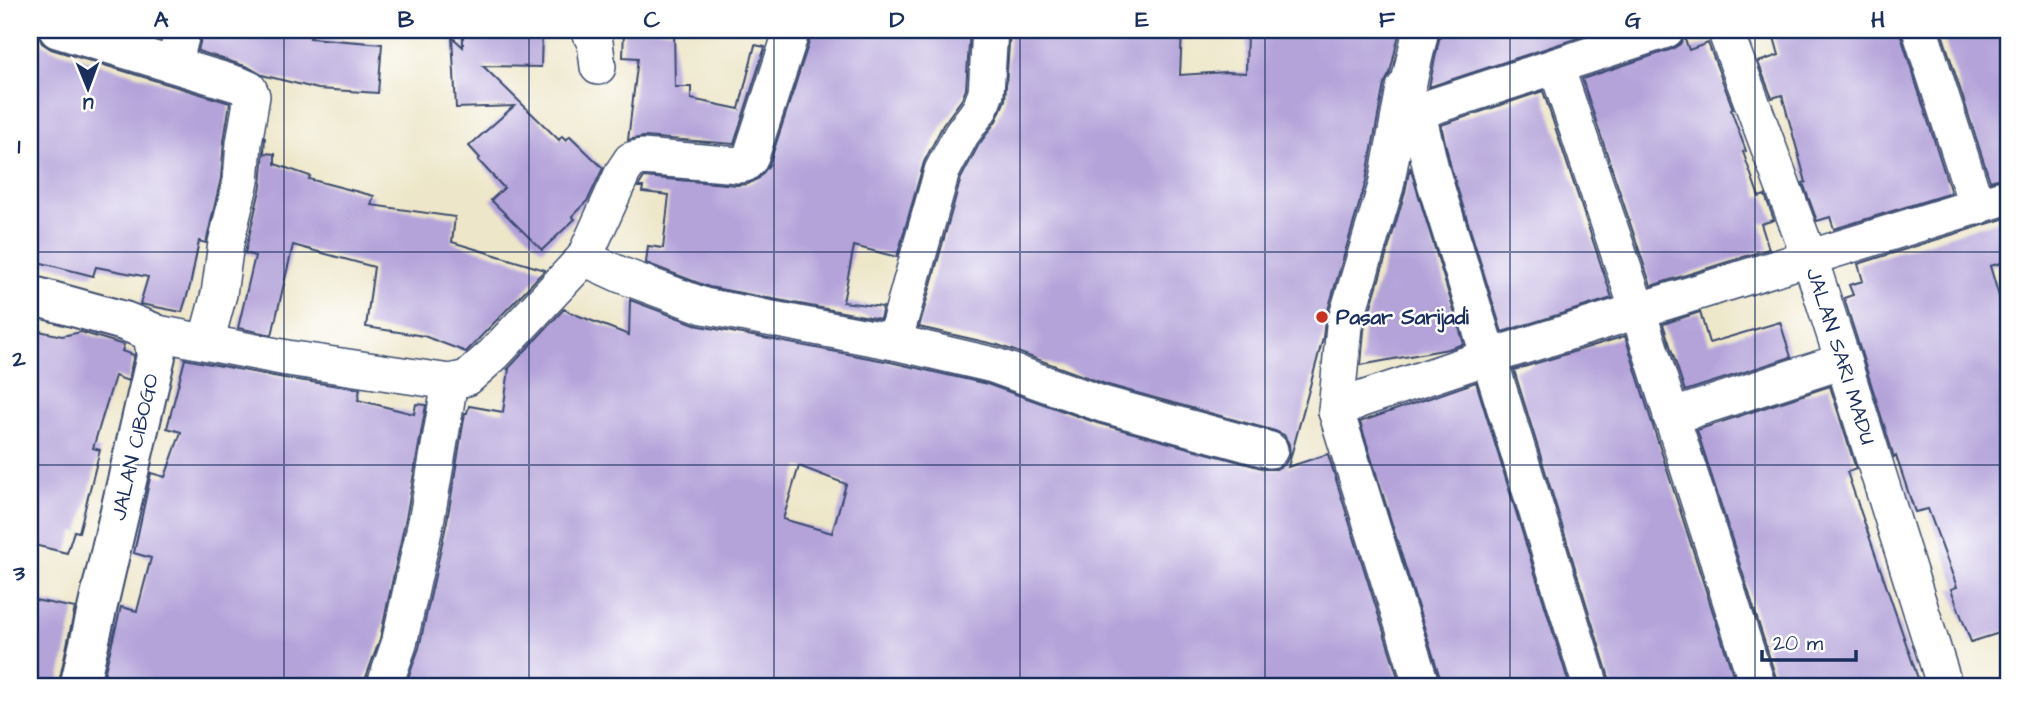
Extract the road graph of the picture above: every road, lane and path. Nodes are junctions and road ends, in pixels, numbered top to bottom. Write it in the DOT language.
graph roads {
  1 [pos="57,30"];
  2 [pos="183,30"];
  3 [pos="588,30"];
  4 [pos="792,30"];
  5 [pos="990,30"];
  6 [pos="1421,30"];
  7 [pos="1666,30"];
  8 [pos="1725,30"];
  9 [pos="1920,30"];
  10 [pos="174,64"];
  11 [pos="1556,66"];
  12 [pos="598,67"];
  13 [pos="1993,202"];
  14 [pos="584,258"];
  15 [pos="1810,259"];
  16 [pos="30,295"];
  17 [pos="1638,311"];
  18 [pos="152,332"];
  19 [pos="206,342"];
  20 [pos="894,342"];
  21 [pos="1488,357"];
  22 [pos="1843,361"];
  23 [pos="450,382"];
  24 [pos="1336,411"];
  25 [pos="1671,417"];
  26 [pos="1270,450"];
  27 [pos="79,687"];
  28 [pos="384,687"];
  29 [pos="1422,687"];
  30 [pos="1591,687"];
  31 [pos="1758,687"];
  32 [pos="1944,687"];
  1 -- 10 [label="street"];
  2 -- 10 [label="street"];
  3 -- 12 [label="street"];
  4 -- 14 [label="street"];
  5 -- 20 [label="street"];
  6 -- 24 [label="street"];
  7 -- 11 [label="street"];
  8 -- 15 [label="street, JALAN SARI MADU"];
  9 -- 13 [label="street"];
  10 -- 19 [label="street"];
  11 -- 17 [label="street"];
  11 -- 21 [label="street"];
  13 -- 15 [label="street"];
  14 -- 20 [label="street"];
  14 -- 23 [label="street"];
  15 -- 17 [label="street"];
  15 -- 22 [label="street, JALAN SARI MADU"];
  16 -- 18 [label="street"];
  17 -- 21 [label="street"];
  17 -- 25 [label="street"];
  18 -- 19 [label="street"];
  18 -- 27 [label="street, JALAN CIBOGO"];
  19 -- 23 [label="street"];
  20 -- 26 [label="street"];
  21 -- 24 [label="street"];
  21 -- 30 [label="street"];
  22 -- 25 [label="street"];
  22 -- 32 [label="street, JALAN SARI MADU"];
  23 -- 28 [label="street"];
  24 -- 29 [label="street"];
  25 -- 31 [label="street"];
}
